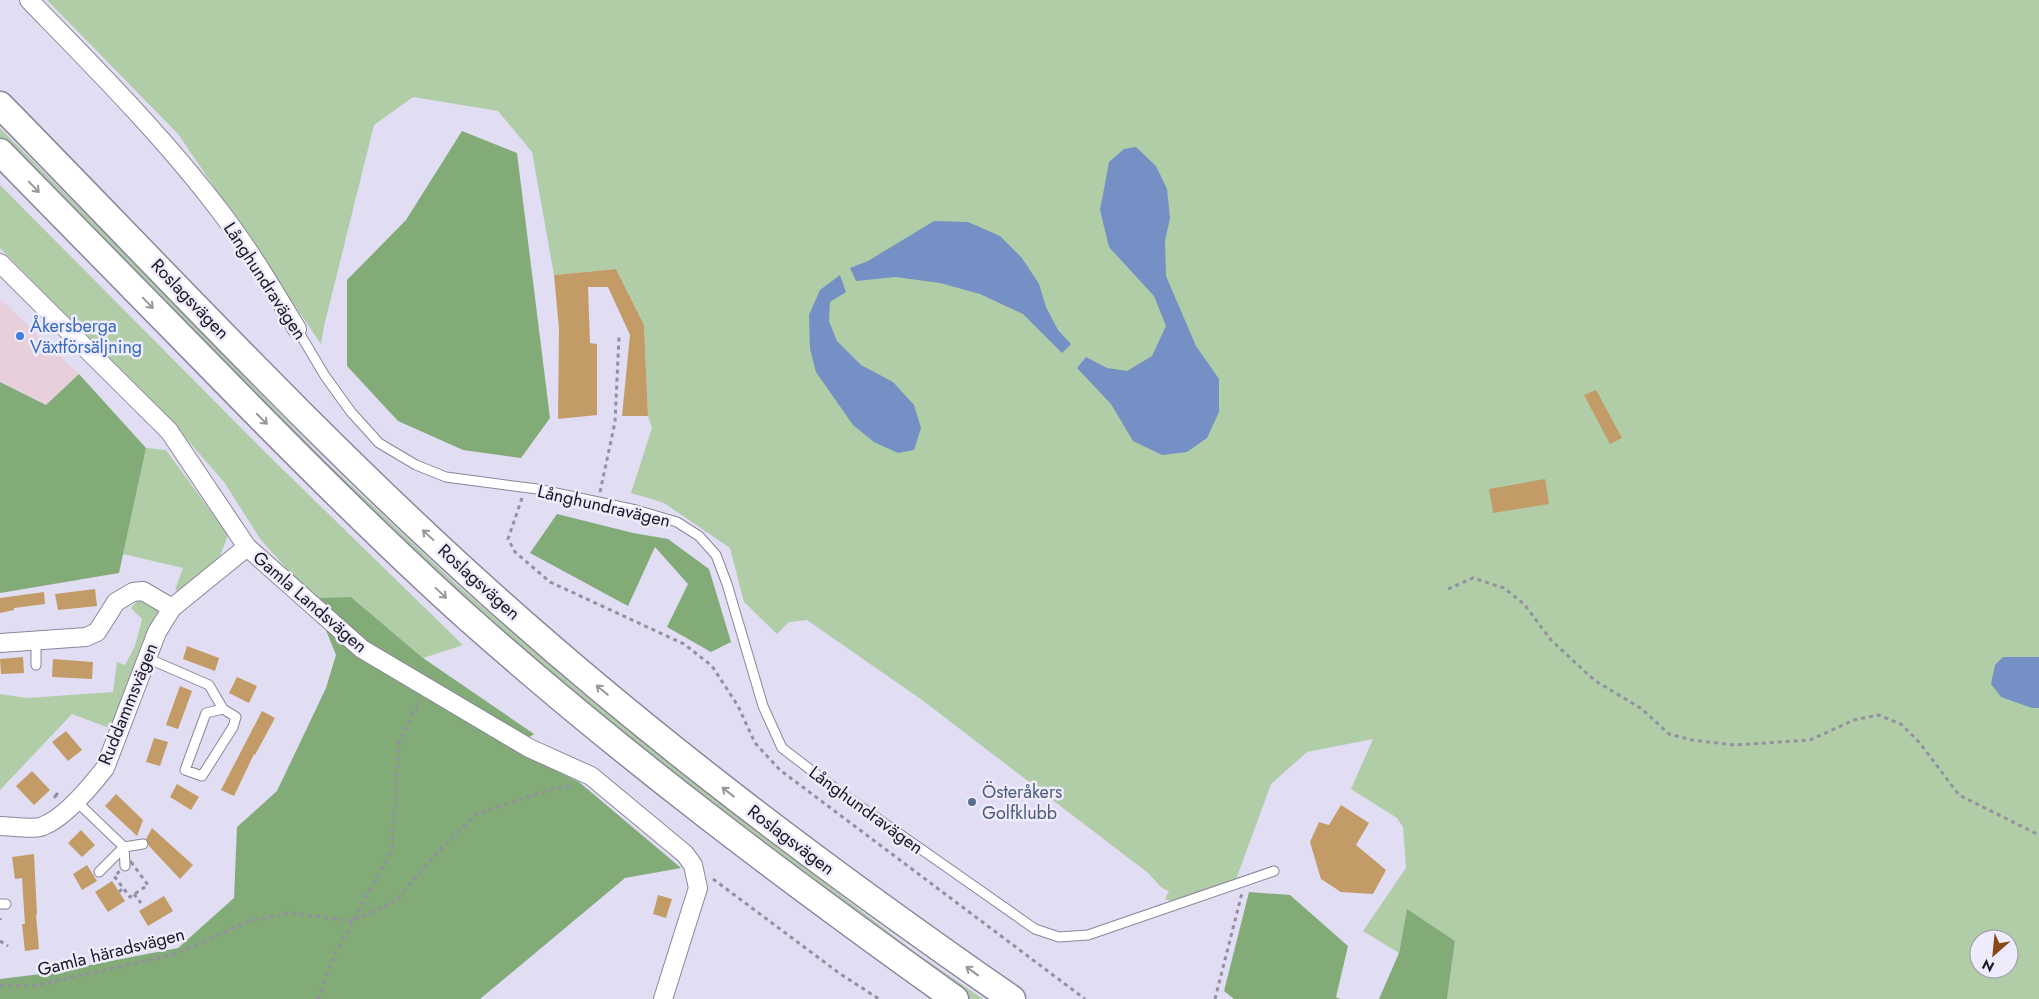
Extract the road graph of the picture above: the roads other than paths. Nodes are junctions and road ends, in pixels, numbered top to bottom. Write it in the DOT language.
graph roads {
  1 [pos="29,0"];
  2 [pos="0,105"];
  3 [pos="0,152"];
  4 [pos="0,263"];
  5 [pos="297,329"];
  6 [pos="247,547"];
  7 [pos="172,608"];
  8 [pos="36,642"];
  9 [pos="0,643"];
  10 [pos="147,658"];
  11 [pos="36,665"];
  12 [pos="223,709"];
  13 [pos="76,801"];
  14 [pos="0,826"];
  15 [pos="144,844"];
  16 [pos="124,847"];
  17 [pos="128,864"];
  18 [pos="1274,871"];
  19 [pos="100,872"];
  20 [pos="663,999"];
  21 [pos="955,999"];
  22 [pos="1012,999"];
  1 -- 5 [label="street, Långhundravägen"];
  22 -- 2 [label="main road, Roslagsvägen, one-way"];
  3 -- 21 [label="main road, Roslagsvägen, one-way"];
  4 -- 6 [label="street, Gamla Landsvägen"];
  5 -- 18 [label="lane, Långhundravägen"];
  6 -- 7 [label="street, Ruddammsvägen"];
  6 -- 20 [label="street, Gamla Landsvägen"];
  7 -- 8 [label="street"];
  7 -- 10 [label="street, Ruddammsvägen"];
  8 -- 9 [label="street"];
  8 -- 11 [label="lane"];
  10 -- 12 [label="lane"];
  10 -- 13 [label="street, Ruddammsvägen"];
  12 -- 12 [label="lane"];
  13 -- 14 [label="street, Ruddammsvägen"];
  13 -- 16 [label="lane"];
  15 -- 16 [label="lane"];
  16 -- 17 [label="lane"];
  16 -- 19 [label="lane"];
}
